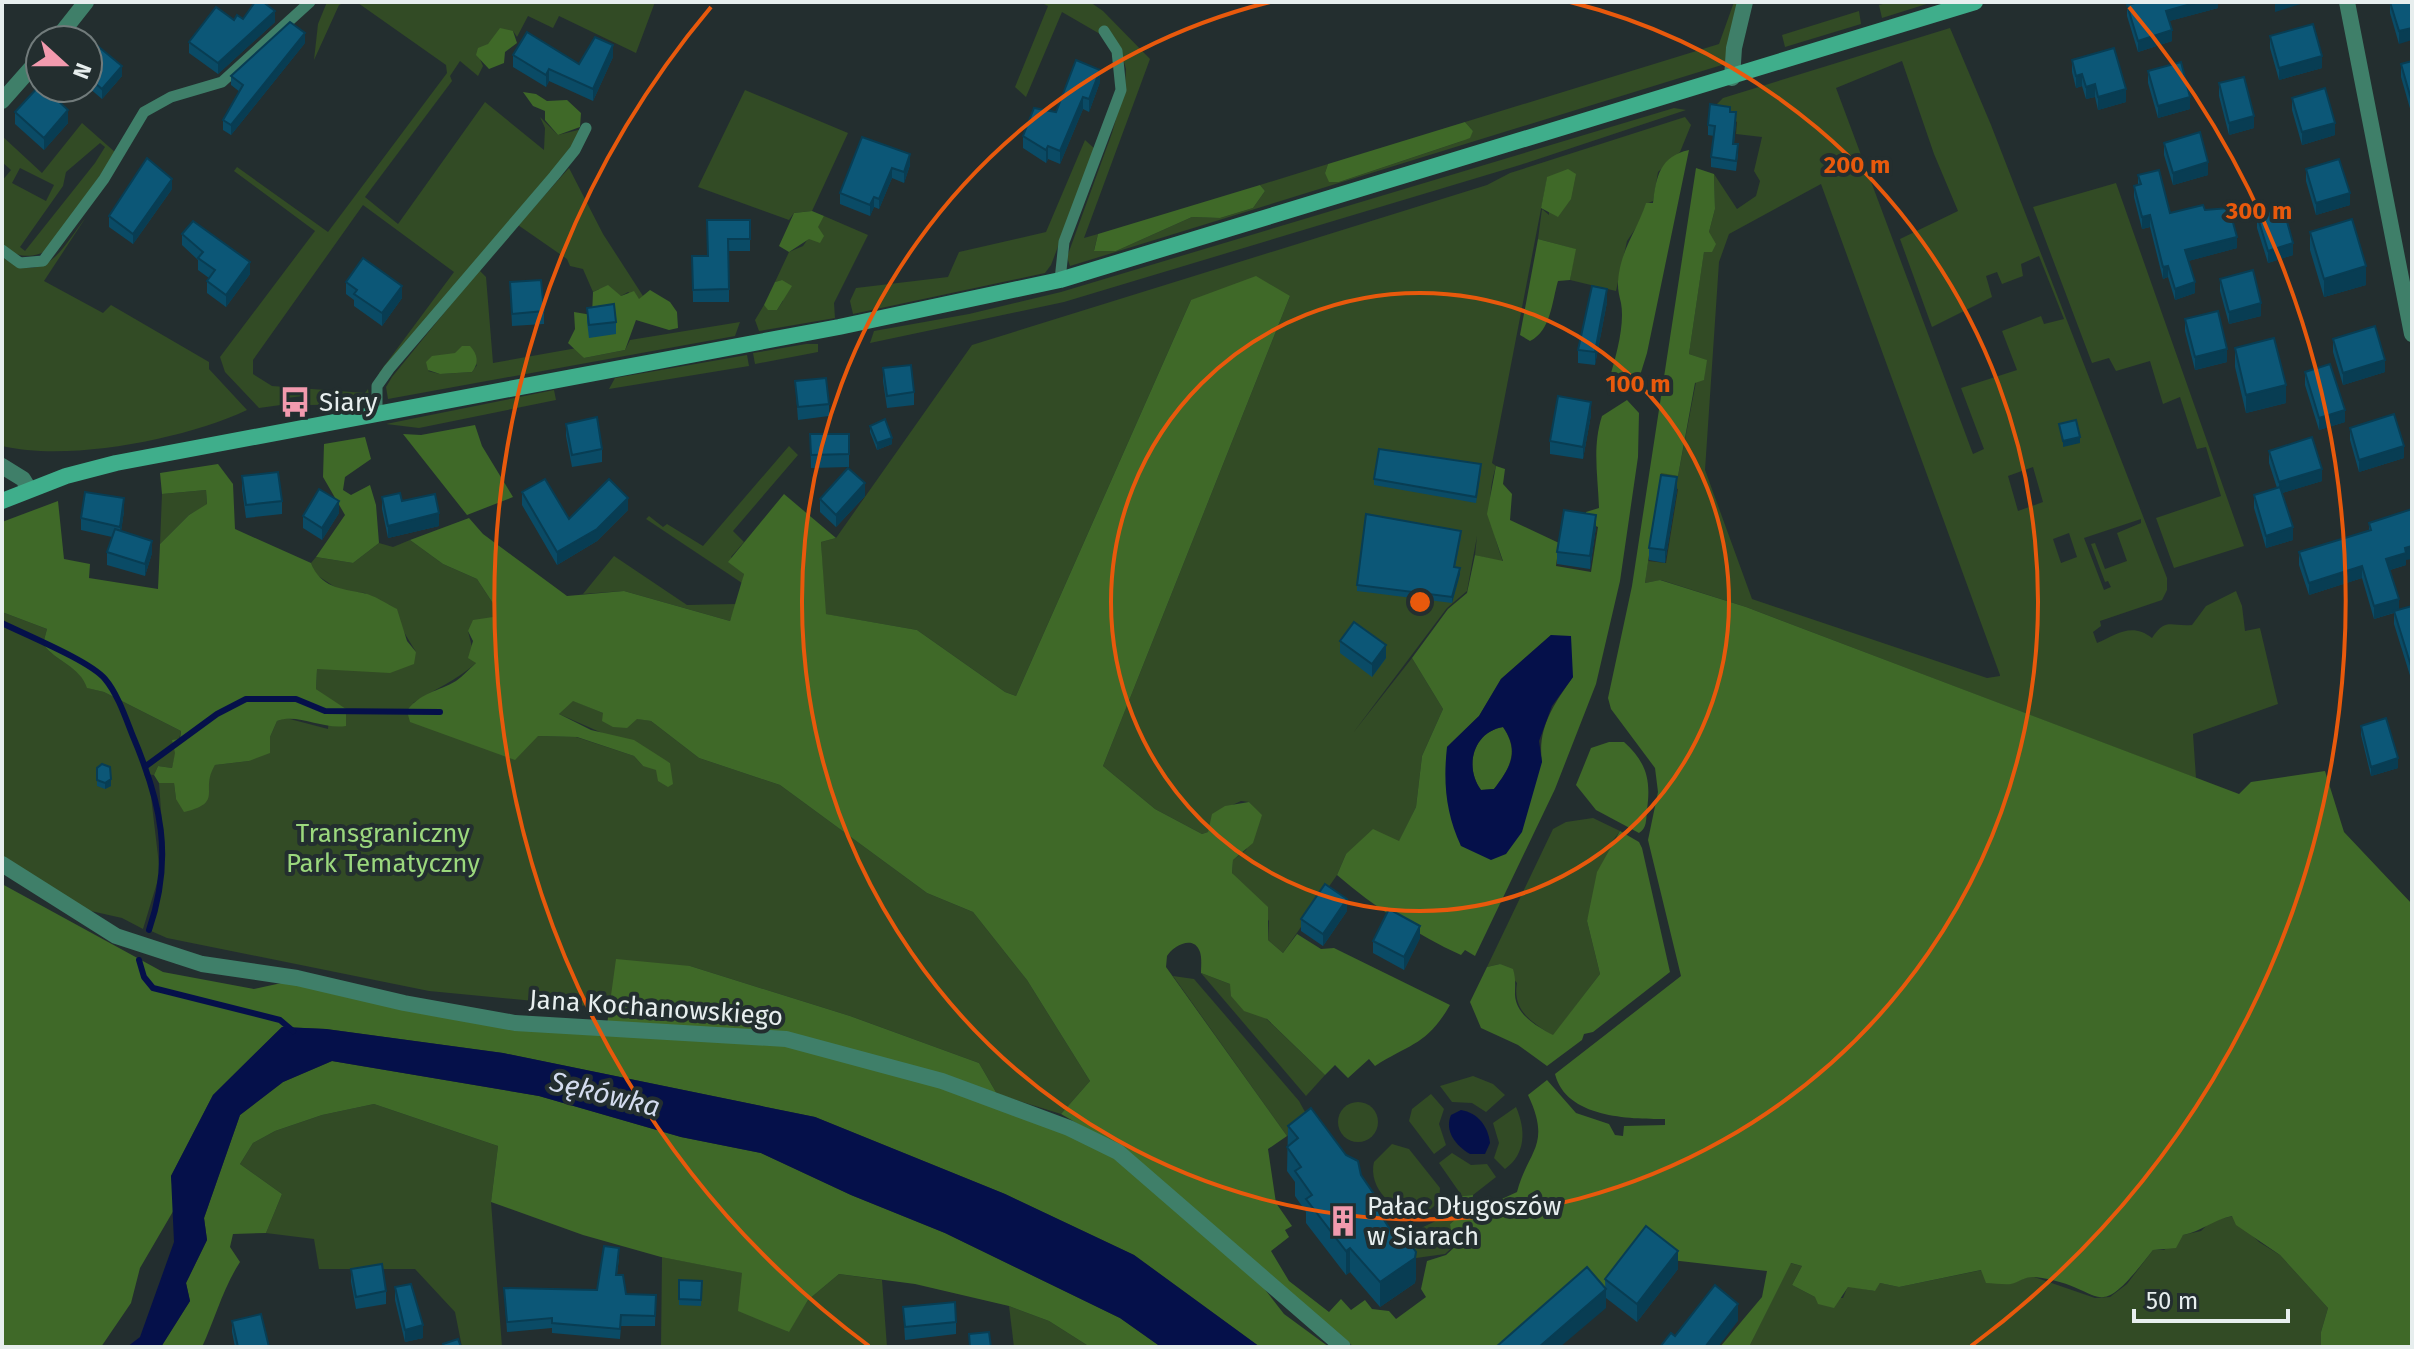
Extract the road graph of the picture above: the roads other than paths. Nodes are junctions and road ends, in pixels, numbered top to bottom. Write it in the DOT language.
graph roads {
  1 [pos="86,2"];
  2 [pos="310,2"];
  3 [pos="1745,2"];
  4 [pos="1975,2"];
  5 [pos="2347,2"];
  6 [pos="69,24"];
  7 [pos="1104,31"];
  8 [pos="24,76"];
  9 [pos="1732,78"];
  10 [pos="2,101"];
  11 [pos="586,128"];
  12 [pos="2,250"];
  13 [pos="1060,280"];
  14 [pos="2412,334"];
  15 [pos="377,413"];
  16 [pos="2,466"];
  17 [pos="29,489"];
  18 [pos="2,501"];
  19 [pos="2,864"];
  20 [pos="1343,1347"];
  1 -- 6 [label="street"];
  2 -- 12 [label="lane"];
  3 -- 9 [label="street"];
  4 -- 9 [label="main road"];
  5 -- 14 [label="street"];
  7 -- 13 [label="lane"];
  8 -- 10 [label="street"];
  9 -- 13 [label="main road"];
  11 -- 15 [label="lane"];
  13 -- 15 [label="main road"];
  15 -- 17 [label="main road"];
  16 -- 17 [label="street"];
  17 -- 18 [label="main road"];
  19 -- 20 [label="street, Jana Kochanowskiego"];
}
